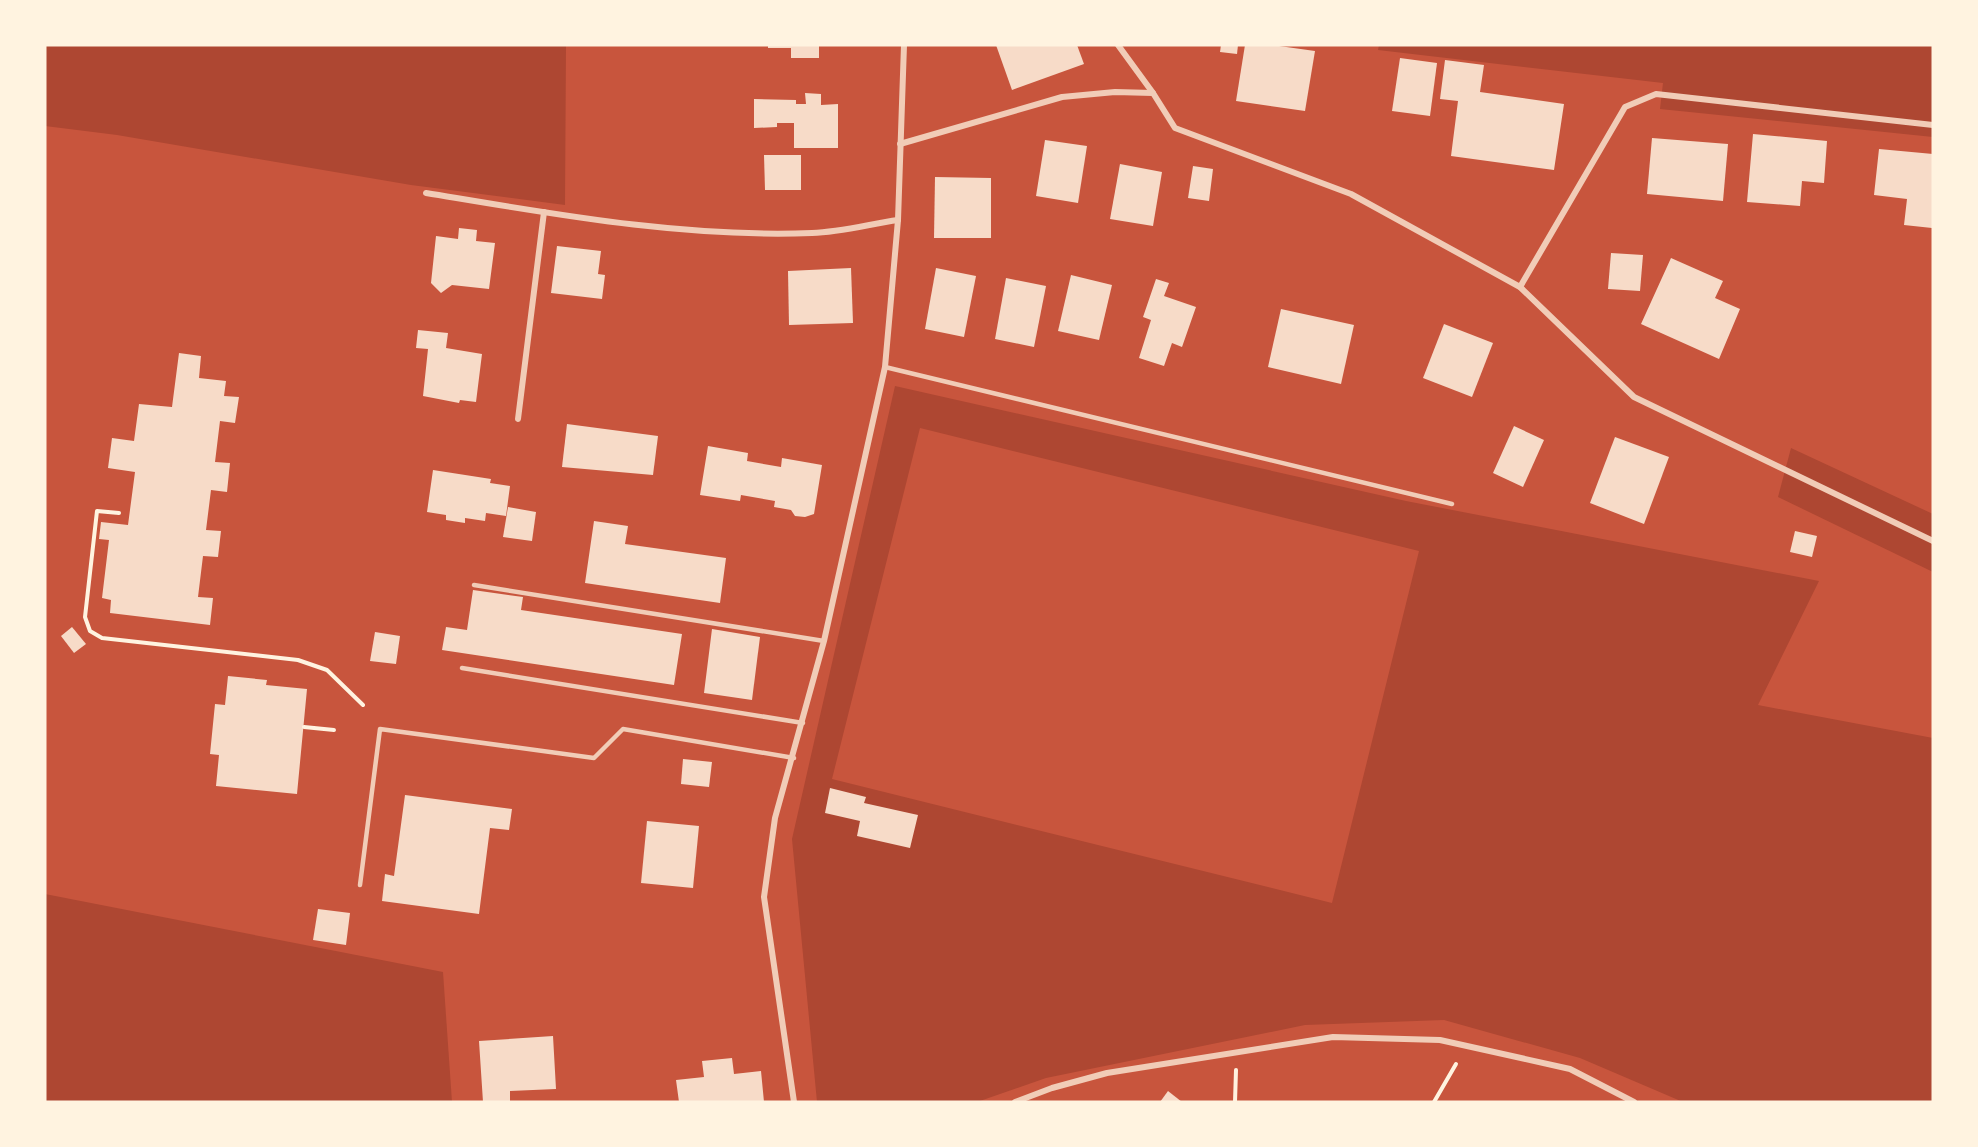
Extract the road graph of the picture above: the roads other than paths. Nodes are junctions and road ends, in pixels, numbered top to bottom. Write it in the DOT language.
graph roads {
  1 [pos="904,45"];
  2 [pos="1118,45"];
  3 [pos="1153,93"];
  4 [pos="1933,125"];
  5 [pos="900,144"];
  6 [pos="426,193"];
  7 [pos="544,212"];
  8 [pos="898,220"];
  9 [pos="1520,287"];
  10 [pos="885,367"];
  11 [pos="518,419"];
  12 [pos="1452,504"];
  13 [pos="1933,541"];
  14 [pos="474,585"];
  15 [pos="824,641"];
  16 [pos="462,668"];
  17 [pos="803,723"];
  18 [pos="794,758"];
  19 [pos="360,885"];
  20 [pos="794,1102"];
  21 [pos="1014,1102"];
  22 [pos="1634,1102"];
  1 -- 5 [label="street"];
  2 -- 3 [label="street"];
  3 -- 5 [label="street"];
  3 -- 9 [label="street"];
  4 -- 9 [label="street"];
  5 -- 8 [label="street"];
  6 -- 7 [label="street"];
  7 -- 8 [label="street"];
  7 -- 11 [label="street"];
  8 -- 10 [label="street"];
  9 -- 13 [label="street"];
  10 -- 12 [label="lane"];
  10 -- 15 [label="street"];
  14 -- 15 [label="lane"];
  15 -- 17 [label="street"];
  16 -- 17 [label="lane"];
  17 -- 18 [label="street"];
  18 -- 19 [label="lane"];
  18 -- 20 [label="street"];
  21 -- 22 [label="street"];
}
